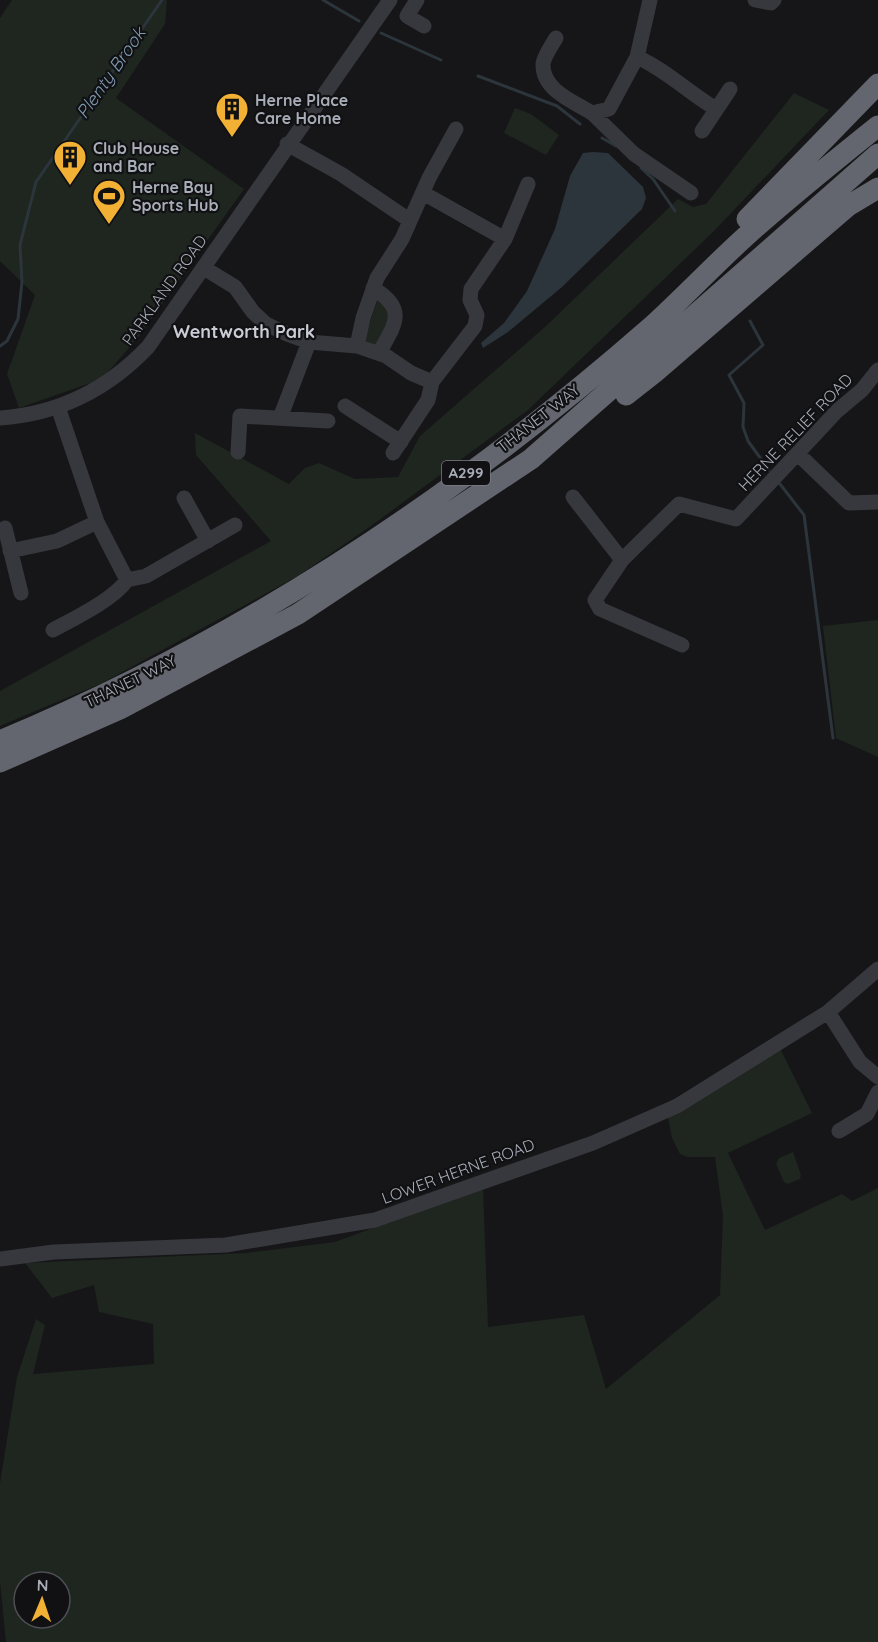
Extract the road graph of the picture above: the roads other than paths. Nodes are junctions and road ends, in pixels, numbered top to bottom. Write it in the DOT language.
graph roads {
  1 [pos="417,0"];
  2 [pos="650,0"];
  3 [pos="755,0"];
  4 [pos="774,0"];
  5 [pos="386,6"];
  6 [pos="424,26"];
  7 [pos="556,38"];
  8 [pos="637,57"];
  9 [pos="878,84"];
  10 [pos="730,89"];
  11 [pos="716,109"];
  12 [pos="592,113"];
  13 [pos="878,126"];
  14 [pos="456,129"];
  15 [pos="702,130"];
  16 [pos="287,144"];
  17 [pos="878,154"];
  18 [pos="528,184"];
  19 [pos="878,188"];
  20 [pos="423,193"];
  21 [pos="691,193"];
  22 [pos="409,220"];
  23 [pos="505,239"];
  24 [pos="204,268"];
  25 [pos="373,288"];
  26 [pos="309,342"];
  27 [pos="357,346"];
  28 [pos="379,353"];
  29 [pos="878,370"];
  30 [pos="585,381"];
  31 [pos="432,382"];
  32 [pos="345,406"];
  33 [pos="58,407"];
  34 [pos="0,418"];
  35 [pos="280,418"];
  36 [pos="328,421"];
  37 [pos="238,452"];
  38 [pos="798,454"];
  39 [pos="531,459"];
  40 [pos="573,497"];
  41 [pos="184,498"];
  42 [pos="878,502"];
  43 [pos="97,522"];
  44 [pos="235,525"];
  45 [pos="5,528"];
  46 [pos="208,541"];
  47 [pos="10,551"];
  48 [pos="622,560"];
  49 [pos="127,580"];
  50 [pos="21,592"];
  51 [pos="53,630"];
  52 [pos="682,645"];
  53 [pos="0,741"];
  54 [pos="0,762"];
  55 [pos="878,969"];
  56 [pos="828,1012"];
  57 [pos="878,1077"];
  58 [pos="878,1092"];
  59 [pos="838,1131"];
  60 [pos="0,1259"];
  1 -- 6 [label="street"];
  2 -- 8 [label="street"];
  3 -- 4 [label="street"];
  5 -- 16 [label="street, PARKLAND ROAD"];
  7 -- 12 [label="street"];
  8 -- 11 [label="street"];
  8 -- 12 [label="street"];
  9 -- 30 [label="highway, A299"];
  10 -- 11 [label="street"];
  11 -- 15 [label="street"];
  12 -- 21 [label="street"];
  13 -- 30 [label="highway, THANET WAY / A299"];
  14 -- 20 [label="street"];
  16 -- 22 [label="street"];
  16 -- 24 [label="street, PARKLAND ROAD"];
  17 -- 39 [label="highway, THANET WAY / A299"];
  18 -- 23 [label="street"];
  19 -- 39 [label="highway, A299"];
  20 -- 22 [label="street"];
  20 -- 23 [label="street"];
  22 -- 25 [label="street"];
  23 -- 31 [label="street"];
  24 -- 26 [label="street"];
  24 -- 33 [label="street, PARKLAND ROAD"];
  25 -- 27 [label="street"];
  25 -- 28 [label="street"];
  26 -- 27 [label="street"];
  26 -- 35 [label="street"];
  27 -- 28 [label="street"];
  28 -- 31 [label="street"];
  29 -- 38 [label="street, HERNE RELIEF ROAD"];
  30 -- 53 [label="highway, THANET WAY / A299"];
  31 -- 32 [label="street"];
  33 -- 34 [label="street, PARKLAND ROAD"];
  33 -- 43 [label="street"];
  35 -- 36 [label="street"];
  35 -- 37 [label="street"];
  38 -- 42 [label="street"];
  38 -- 48 [label="street, HERNE RELIEF ROAD"];
  39 -- 54 [label="highway, THANET WAY / A299"];
  40 -- 48 [label="street"];
  41 -- 46 [label="street"];
  43 -- 47 [label="street"];
  43 -- 49 [label="street"];
  44 -- 46 [label="street"];
  45 -- 47 [label="street"];
  46 -- 49 [label="street"];
  47 -- 50 [label="street"];
  48 -- 52 [label="street"];
  49 -- 51 [label="street"];
  55 -- 56 [label="street, LOWER HERNE ROAD"];
  56 -- 57 [label="street"];
  56 -- 60 [label="street, LOWER HERNE ROAD"];
  58 -- 59 [label="street"];
}
